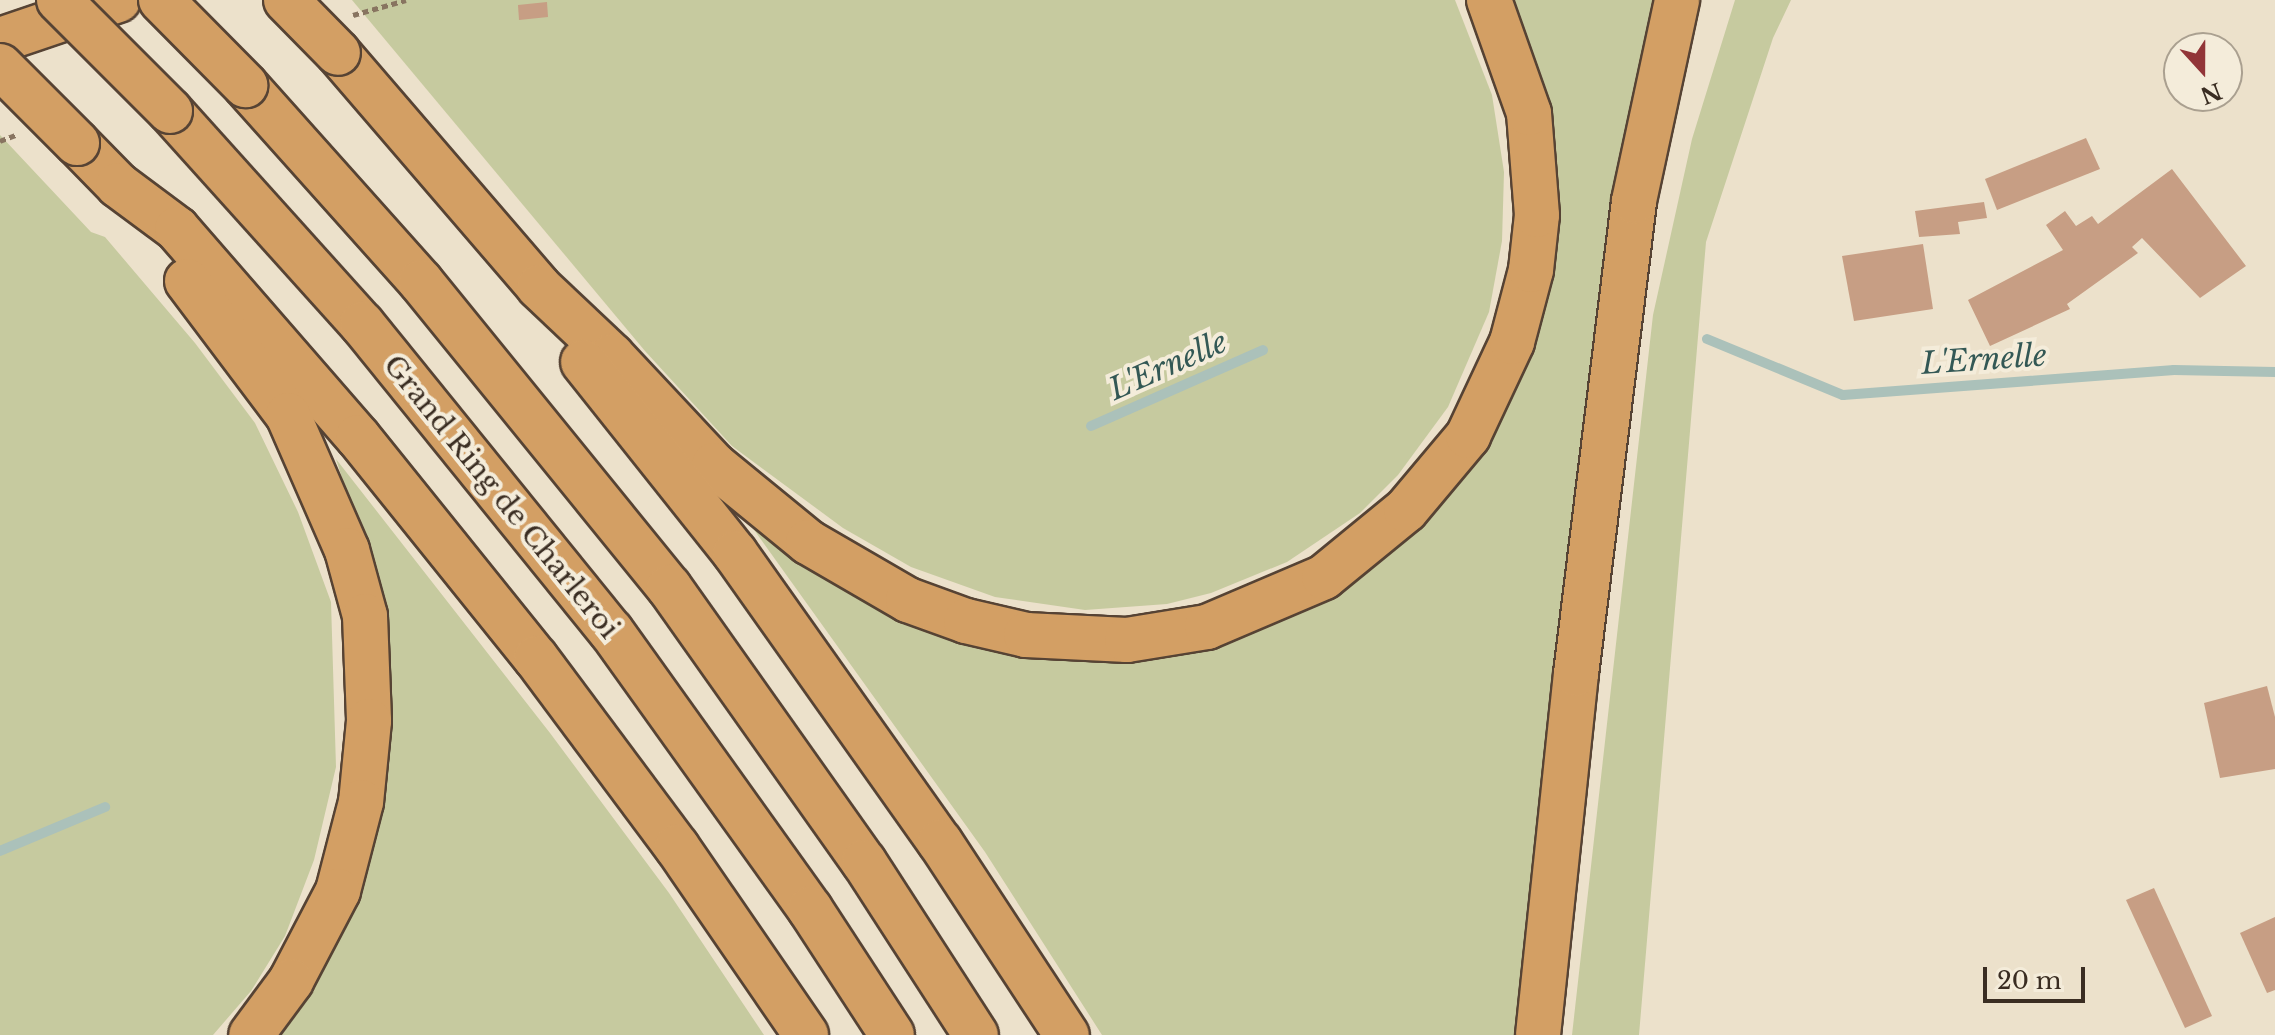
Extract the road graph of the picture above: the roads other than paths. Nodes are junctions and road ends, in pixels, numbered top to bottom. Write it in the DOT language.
graph roads {
  1 [pos="59,0"];
  2 [pos="118,0"];
  3 [pos="161,0"];
  4 [pos="286,0"];
  5 [pos="1489,0"];
  6 [pos="1677,0"];
  7 [pos="1697,0"];
  8 [pos="0,40"];
  9 [pos="1663,52"];
  10 [pos="0,66"];
  11 [pos="118,185"];
  12 [pos="539,287"];
  13 [pos="251,1035"];
  14 [pos="806,1035"];
  15 [pos="892,1035"];
  16 [pos="976,1035"];
  17 [pos="1067,1035"];
  18 [pos="1538,1035"];
  1 -- 15 [label="highway, Grand Ring de Charleroi, bridge"];
  2 -- 8 [label="highway"];
  3 -- 16 [label="highway, bridge"];
  4 -- 12 [label="highway, bridge"];
  5 -- 12 [label="highway"];
  6 -- 9 [label="highway"];
  7 -- 9 [label="highway"];
  9 -- 18 [label="highway"];
  10 -- 11 [label="highway, bridge"];
  11 -- 13 [label="highway"];
  11 -- 14 [label="highway"];
  12 -- 17 [label="highway"];
}
